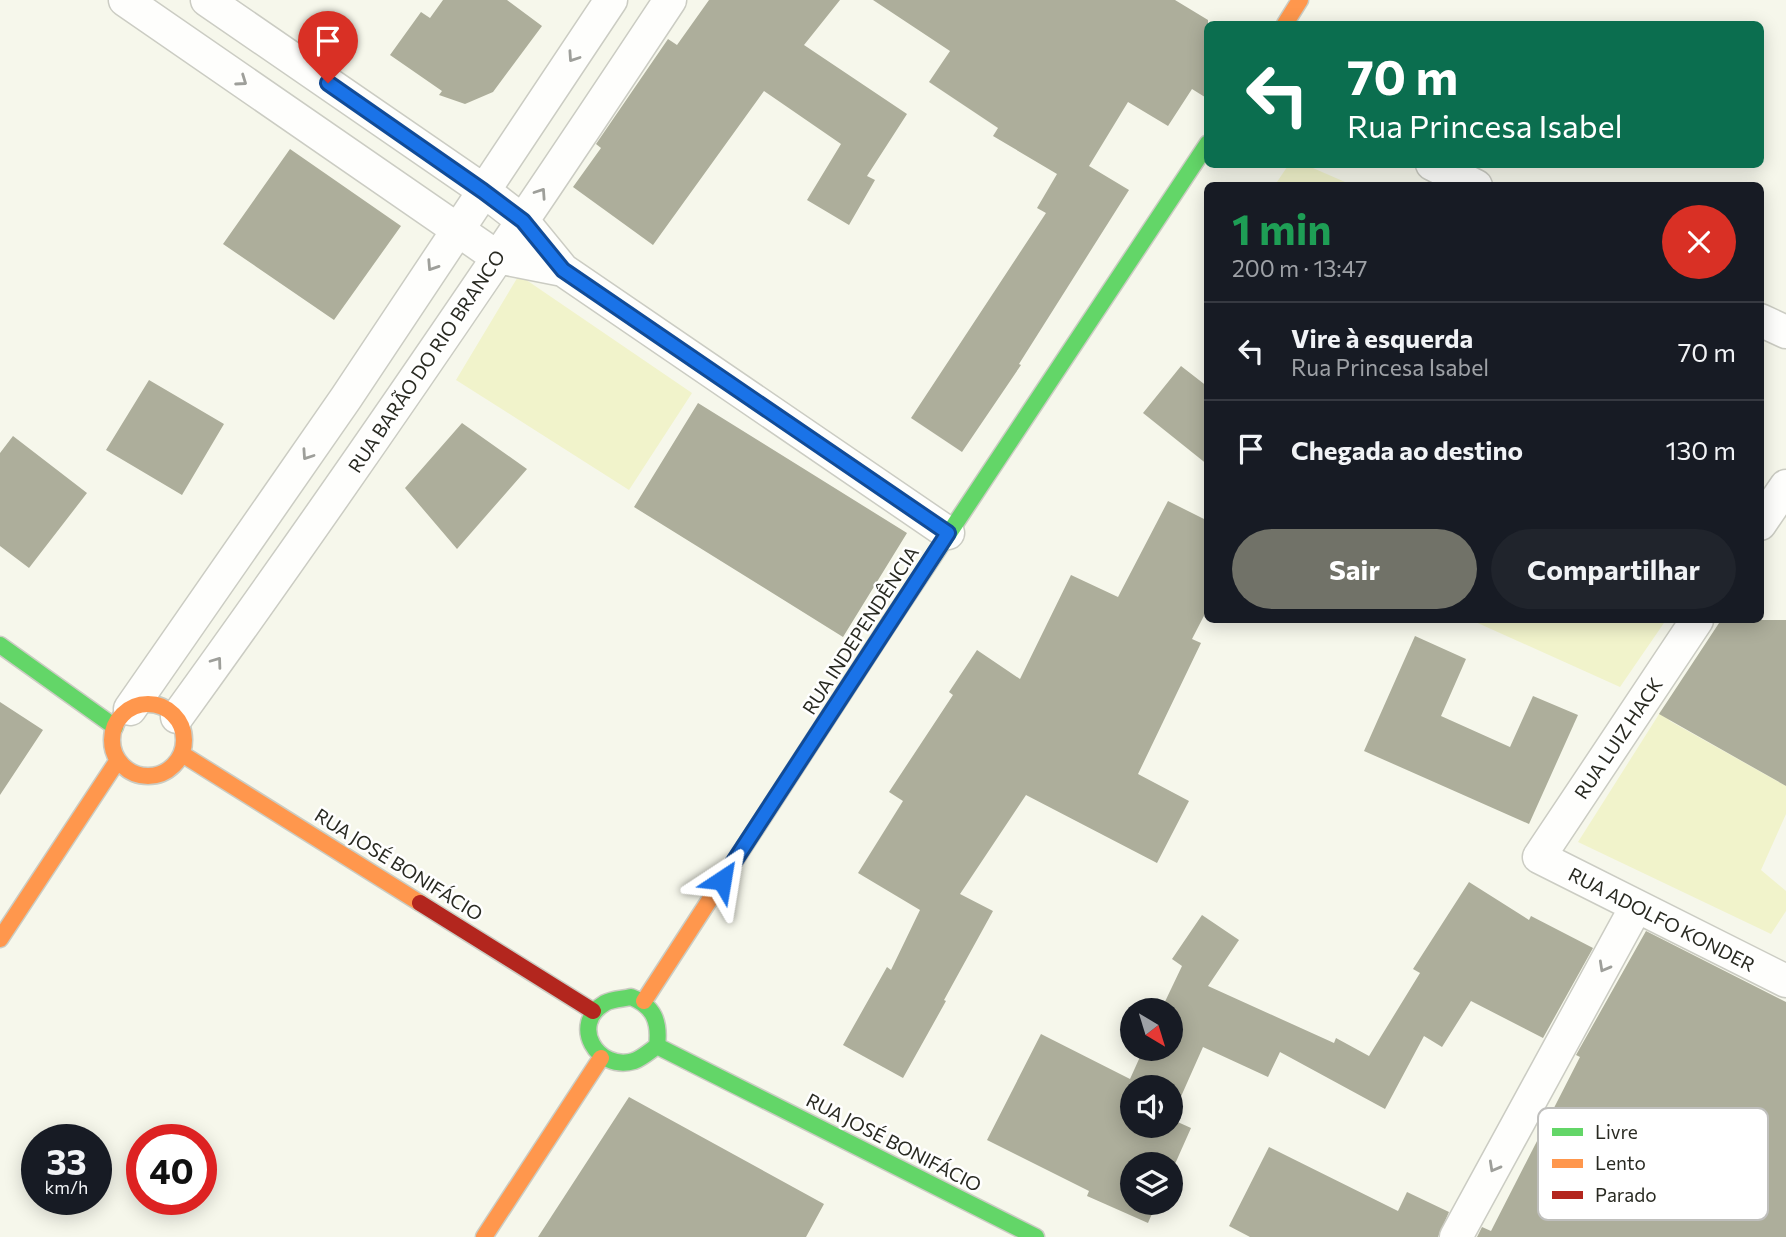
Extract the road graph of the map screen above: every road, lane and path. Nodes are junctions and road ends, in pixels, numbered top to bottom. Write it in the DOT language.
graph roads {
  1 [pos="125,0"];
  2 [pos="611,0"];
  3 [pos="670,0"];
  4 [pos="1300,0"];
  5 [pos="218,8"];
  6 [pos="1287,21"];
  7 [pos="593,26"];
  8 [pos="636,51"];
  9 [pos="203,54"];
  10 [pos="328,83"];
  11 [pos="304,123"];
  12 [pos="1204,150"];
  13 [pos="1440,168"];
  14 [pos="1468,182"];
  15 [pos="483,191"];
  16 [pos="523,221"];
  17 [pos="457,229"];
  18 [pos="497,257"];
  19 [pos="563,270"];
  20 [pos="1764,322"];
  21 [pos="1786,332"];
  22 [pos="346,398"];
  23 [pos="384,424"];
  24 [pos="1786,485"];
  25 [pos="1764,518"];
  26 [pos="948,533"];
  27 [pos="242,551"];
  28 [pos="279,576"];
  29 [pos="1695,623"];
  30 [pos="0,645"];
  31 [pos="122,718"];
  32 [pos="177,718"];
  33 [pos="182,754"];
  34 [pos="118,760"];
  35 [pos="1539,856"];
  36 [pos="1636,907"];
  37 [pos="0,939"];
  38 [pos="1786,981"];
  39 [pos="644,1001"];
  40 [pos="593,1011"];
  41 [pos="657,1046"];
  42 [pos="601,1058"];
  43 [pos="484,1237"];
  44 [pos="1036,1237"];
  45 [pos="1456,1237"];
  1 -- 9 [label="street"];
  2 -- 7 [label="street"];
  3 -- 8 [label="street, RUA BARÃO DO RIO BRANCO"];
  4 -- 6 [label="street"];
  5 -- 9 [label="street"];
  5 -- 10 [label="street"];
  7 -- 8 [label="street"];
  7 -- 15 [label="street, one-way"];
  16 -- 8 [label="street, RUA BARÃO DO RIO BRANCO, one-way"];
  9 -- 11 [label="street, one-way"];
  10 -- 11 [label="street"];
  10 -- 15 [label="street"];
  11 -- 17 [label="street"];
  12 -- 26 [label="street, RUA INDEPENDÊNCIA"];
  13 -- 14 [label="street"];
  15 -- 16 [label="street"];
  15 -- 17 [label="street"];
  16 -- 18 [label="street, RUA BARÃO DO RIO BRANCO"];
  16 -- 19 [label="street"];
  17 -- 18 [label="street"];
  17 -- 22 [label="street, one-way"];
  18 -- 19 [label="street"];
  18 -- 23 [label="street, RUA BARÃO DO RIO BRANCO"];
  19 -- 26 [label="street"];
  20 -- 21 [label="street"];
  22 -- 23 [label="street"];
  22 -- 27 [label="street, one-way"];
  23 -- 28 [label="street, RUA BARÃO DO RIO BRANCO"];
  24 -- 25 [label="street"];
  26 -- 39 [label="street, RUA INDEPENDÊNCIA"];
  27 -- 28 [label="street"];
  27 -- 31 [label="street"];
  32 -- 28 [label="street, RUA BARÃO DO RIO BRANCO, one-way"];
  29 -- 35 [label="street, RUA LUIZ HACK"];
  30 -- 31 [label="street"];
  31 -- 32 [label="street"];
  31 -- 34 [label="street"];
  32 -- 33 [label="street"];
  33 -- 34 [label="street"];
  33 -- 40 [label="street, RUA JOSÉ BONIFÁCIO"];
  34 -- 37 [label="street"];
  35 -- 36 [label="street, RUA ADOLFO KONDER"];
  36 -- 38 [label="street, RUA ADOLFO KONDER"];
  36 -- 45 [label="street, one-way"];
  39 -- 40 [label="street"];
  39 -- 41 [label="street"];
  40 -- 42 [label="street"];
  41 -- 42 [label="street"];
  41 -- 44 [label="street, RUA JOSÉ BONIFÁCIO"];
  42 -- 43 [label="street"];
}
